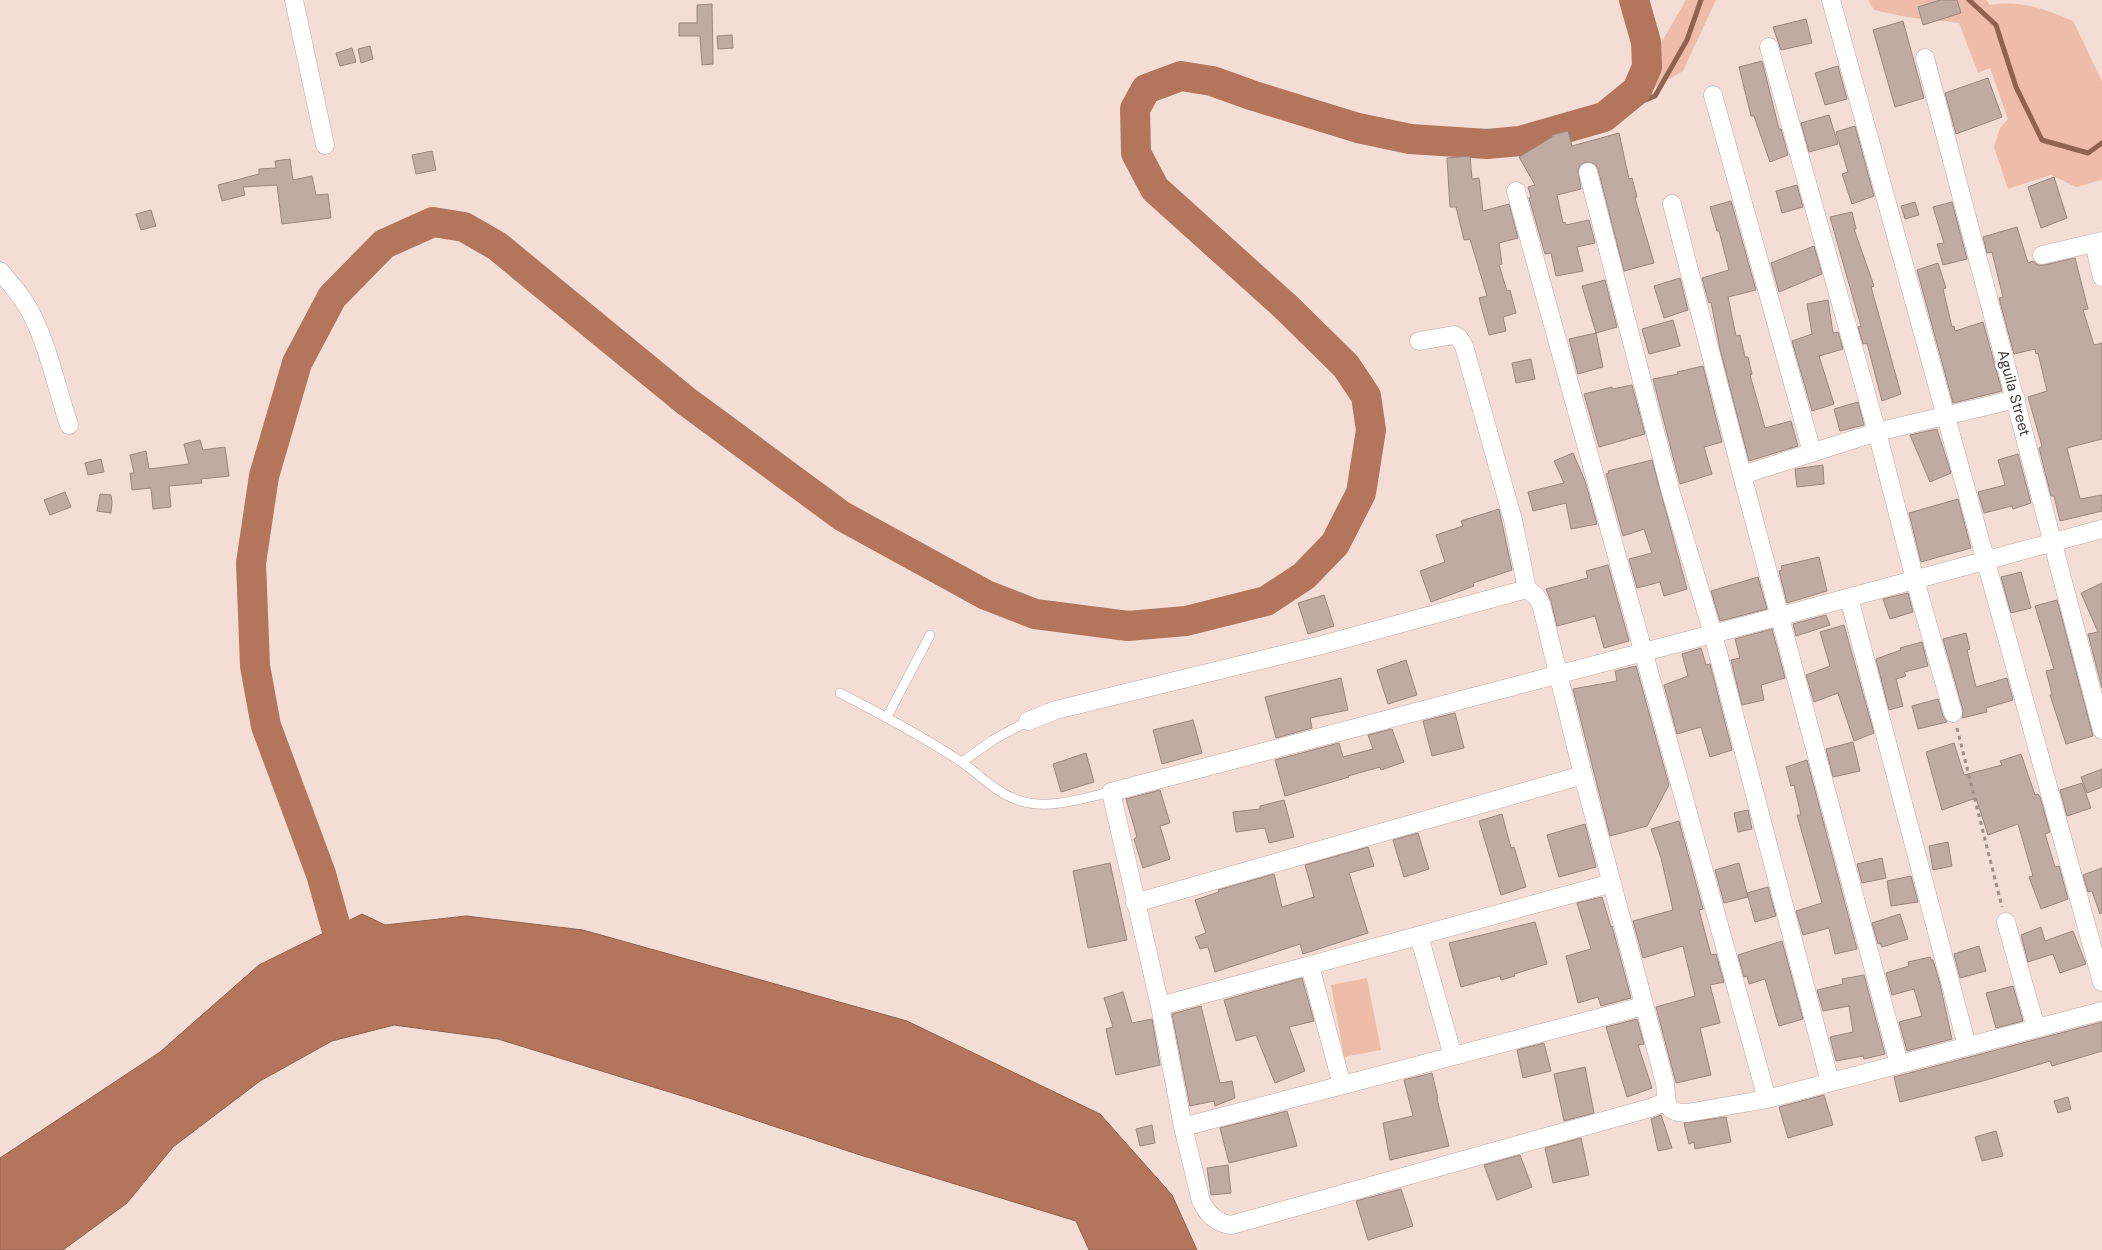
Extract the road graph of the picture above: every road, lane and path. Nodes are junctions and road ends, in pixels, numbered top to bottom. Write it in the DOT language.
graph roads {
  1 [pos="294,0"];
  2 [pos="1831,0"];
  3 [pos="1769,47"];
  4 [pos="1925,58"];
  5 [pos="1713,94"];
  6 [pos="325,145"];
  7 [pos="1588,172"];
  8 [pos="1516,191"];
  9 [pos="1672,204"];
  10 [pos="2098,242"];
  11 [pos="2042,255"];
  12 [pos="0,271"];
  13 [pos="2102,277"];
  14 [pos="1419,342"];
  15 [pos="2016,399"];
  16 [pos="1946,415"];
  17 [pos="69,425"];
  18 [pos="1877,432"];
  19 [pos="1812,452"];
  20 [pos="1742,475"];
  21 [pos="2102,529"];
  22 [pos="2052,542"];
  23 [pos="1985,561"];
  24 [pos="1914,580"];
  25 [pos="1527,589"];
  26 [pos="1849,598"];
  27 [pos="1781,616"];
  28 [pos="1713,634"];
  29 [pos="930,635"];
  30 [pos="1643,651"];
  31 [pos="1558,674"];
  32 [pos="840,693"];
  33 [pos="1953,713"];
  34 [pos="887,717"];
  35 [pos="1028,721"];
  36 [pos="2102,730"];
  37 [pos="962,762"];
  38 [pos="1583,775"];
  39 [pos="1111,792"];
  40 [pos="1612,883"];
  41 [pos="1135,903"];
  42 [pos="2006,922"];
  43 [pos="1419,936"];
  44 [pos="1310,966"];
  45 [pos="2102,982"];
  46 [pos="1160,1006"];
  47 [pos="1644,1006"];
  48 [pos="2102,1011"];
  49 [pos="2036,1028"];
  50 [pos="1967,1046"];
  51 [pos="1453,1056"];
  52 [pos="1899,1064"];
  53 [pos="1830,1082"];
  54 [pos="1342,1085"];
  55 [pos="1767,1098"];
  56 [pos="1665,1102"];
  57 [pos="1183,1127"];
  1 -- 6 [label="street"];
  2 -- 16 [label="street"];
  3 -- 18 [label="street"];
  4 -- 15 [label="street, Aguila Street"];
  5 -- 19 [label="street"];
  7 -- 28 [label="street"];
  8 -- 30 [label="street"];
  9 -- 20 [label="street"];
  10 -- 11 [label="street"];
  10 -- 13 [label="street"];
  12 -- 17 [label="street"];
  14 -- 25 [label="street"];
  15 -- 16 [label="street"];
  15 -- 22 [label="street, Aguila Street"];
  16 -- 18 [label="street"];
  16 -- 23 [label="street"];
  18 -- 19 [label="street"];
  18 -- 24 [label="street"];
  19 -- 20 [label="street"];
  20 -- 27 [label="street"];
  21 -- 22 [label="street"];
  22 -- 23 [label="street"];
  22 -- 36 [label="street, Aguila Street"];
  23 -- 24 [label="street"];
  23 -- 45 [label="street"];
  24 -- 26 [label="street"];
  24 -- 33 [label="street"];
  25 -- 31 [label="street"];
  25 -- 35 [label="street"];
  26 -- 27 [label="street"];
  26 -- 50 [label="street"];
  27 -- 28 [label="street"];
  27 -- 52 [label="street"];
  28 -- 30 [label="street"];
  28 -- 53 [label="street"];
  29 -- 34 [label="lane"];
  30 -- 31 [label="street"];
  30 -- 55 [label="street"];
  31 -- 38 [label="street"];
  31 -- 39 [label="street"];
  32 -- 34 [label="lane"];
  33 -- 42 [label="path"];
  34 -- 37 [label="lane"];
  35 -- 37 [label="lane"];
  37 -- 39 [label="lane"];
  38 -- 40 [label="street"];
  38 -- 41 [label="street"];
  39 -- 41 [label="street"];
  40 -- 43 [label="street"];
  40 -- 47 [label="street"];
  41 -- 46 [label="street"];
  42 -- 49 [label="street"];
  43 -- 44 [label="street"];
  43 -- 51 [label="street"];
  44 -- 46 [label="street"];
  44 -- 54 [label="street"];
  46 -- 57 [label="street"];
  47 -- 51 [label="street"];
  47 -- 56 [label="street"];
  48 -- 49 [label="street"];
  49 -- 50 [label="street"];
  50 -- 52 [label="street"];
  51 -- 54 [label="street"];
  52 -- 53 [label="street"];
  53 -- 55 [label="street"];
  54 -- 57 [label="street"];
  55 -- 56 [label="street"];
  56 -- 57 [label="street"];
}
